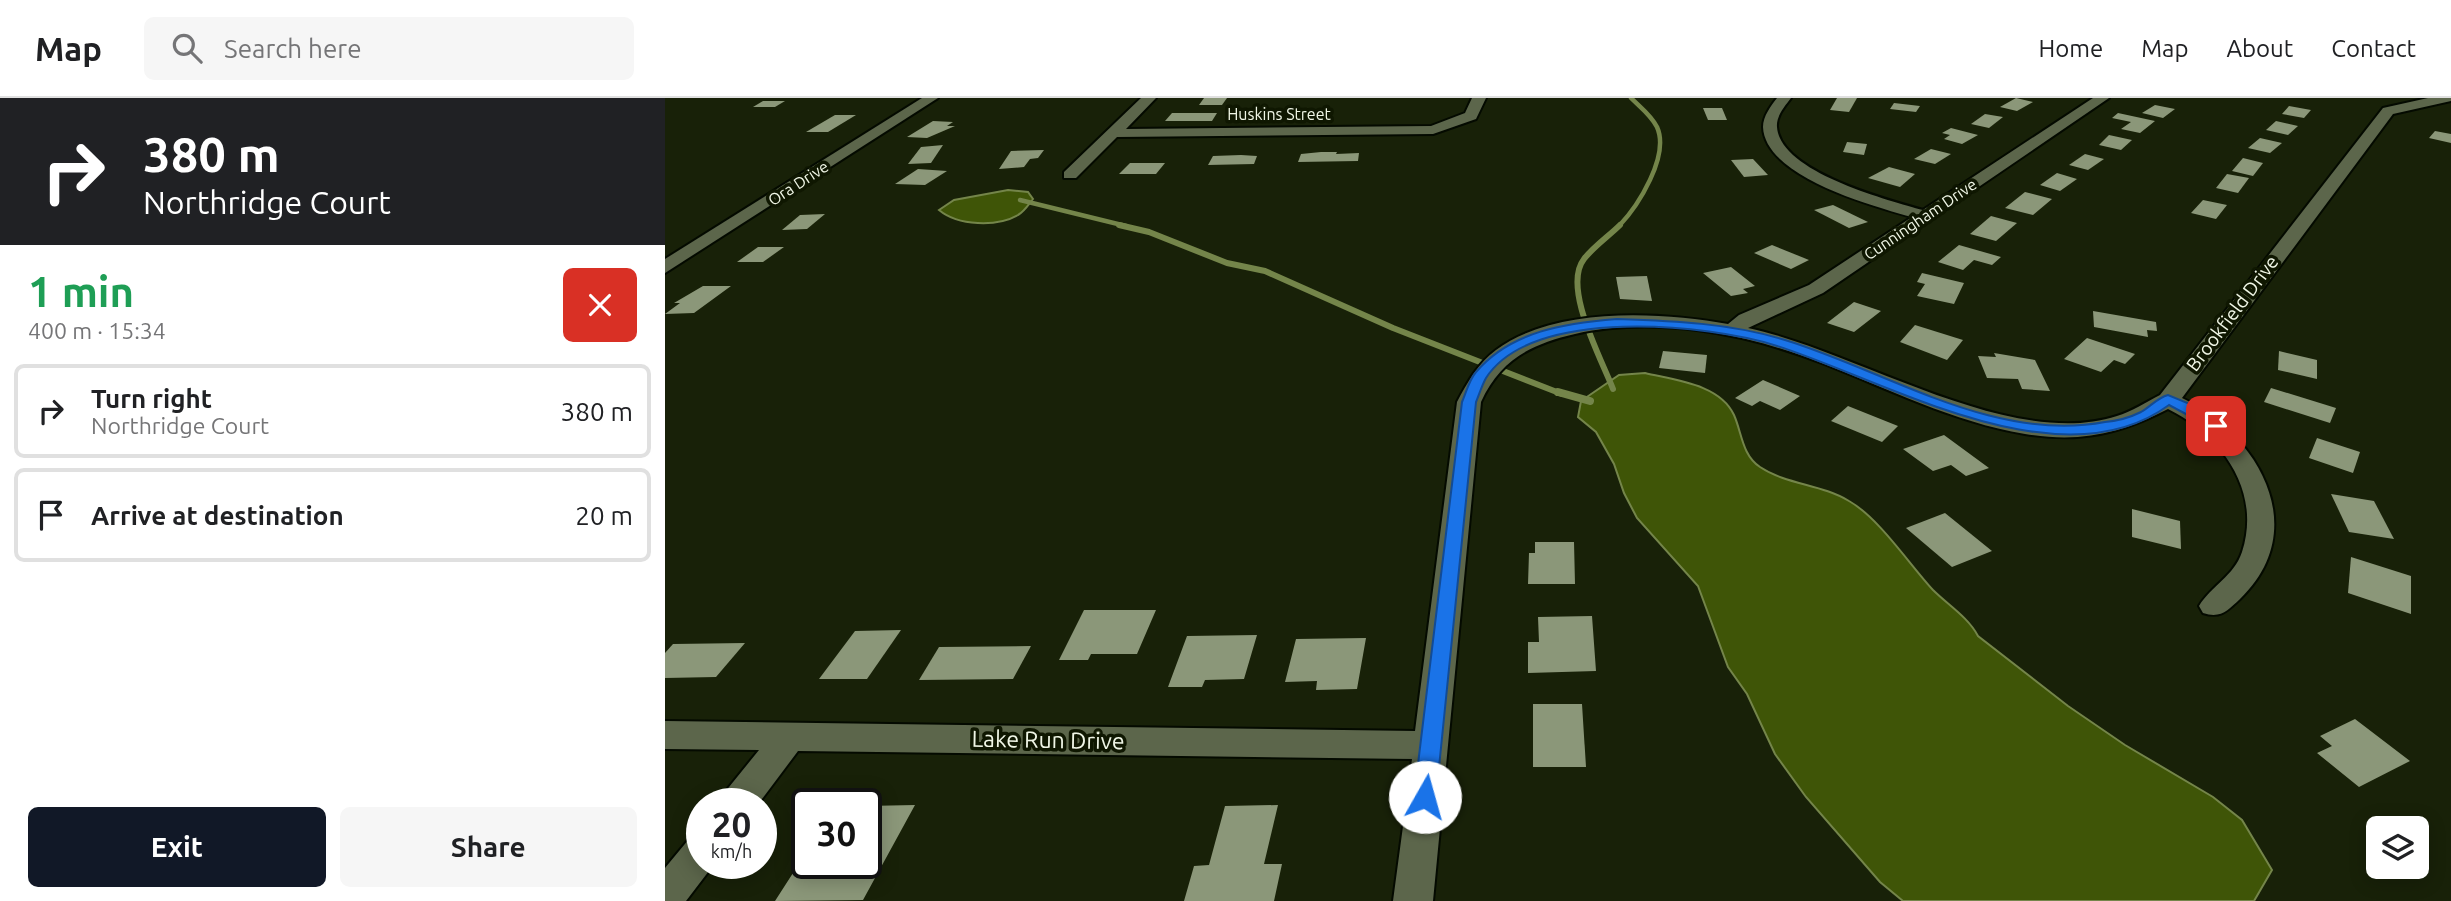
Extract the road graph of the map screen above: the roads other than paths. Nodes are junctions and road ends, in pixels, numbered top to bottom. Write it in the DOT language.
graph roads {
  1 [pos="931,98"];
  2 [pos="1149,98"];
  3 [pos="1479,98"];
  4 [pos="1784,98"];
  5 [pos="2102,98"];
  6 [pos="2446,98"];
  7 [pos="1114,132"];
  8 [pos="1070,175"];
  9 [pos="1926,216"];
  10 [pos="665,267"];
  11 [pos="1733,331"];
  12 [pos="2168,400"];
  13 [pos="2214,606"];
  14 [pos="665,735"];
  15 [pos="790,736"];
  16 [pos="1431,745"];
  17 [pos="750,788"];
  18 [pos="686,871"];
  19 [pos="665,898"];
  20 [pos="1413,901"];
  1 -- 10 [label="street, Ora Drive"];
  2 -- 7 [label="street"];
  3 -- 7 [label="street, Huskins Street"];
  4 -- 9 [label="street"];
  5 -- 9 [label="street, Cunningham Drive"];
  6 -- 12 [label="street, Brookfield Drive"];
  7 -- 8 [label="street"];
  9 -- 11 [label="street, Cunningham Drive"];
  11 -- 12 [label="street, Brookfield Drive"];
  11 -- 16 [label="street, Brookfield Drive"];
  12 -- 13 [label="street"];
  14 -- 15 [label="street, Lake Run Drive"];
  15 -- 16 [label="street, Lake Run Drive"];
  15 -- 17 [label="street"];
  16 -- 20 [label="street, Brookfield Drive"];
  18 -- 19 [label="street"];
}
